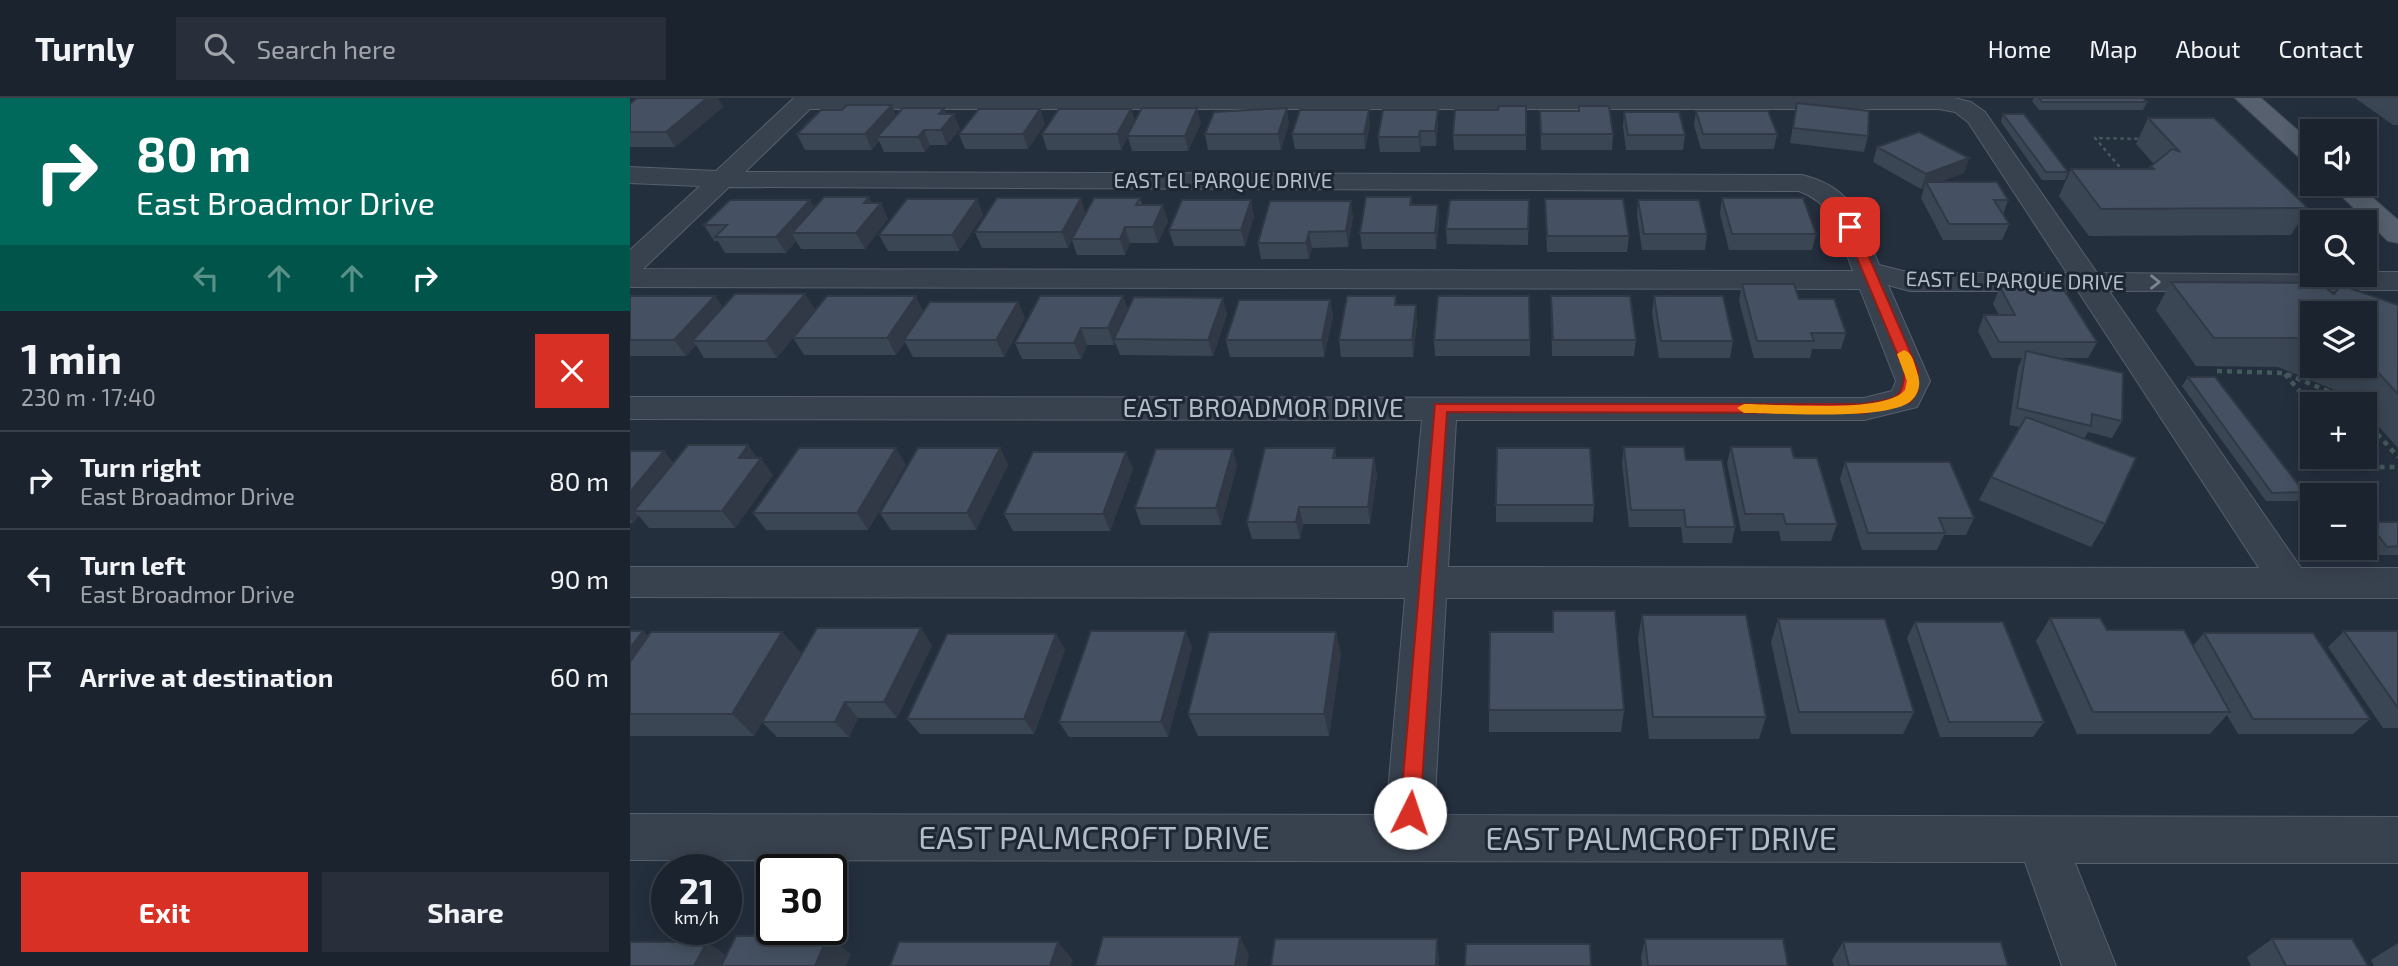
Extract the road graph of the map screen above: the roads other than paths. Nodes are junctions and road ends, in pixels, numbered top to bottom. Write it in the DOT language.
graph roads {
  1 [pos="2247,98"];
  2 [pos="805,100"];
  3 [pos="2300,145"];
  4 [pos="630,175"];
  5 [pos="721,180"];
  6 [pos="1816,187"];
  7 [pos="2355,196"];
  8 [pos="2398,235"];
  9 [pos="2300,262"];
  10 [pos="2377,263"];
  11 [pos="2398,264"];
  12 [pos="630,266"];
  13 [pos="2079,271"];
  14 [pos="1871,275"];
  15 [pos="630,278"];
  16 [pos="2398,281"];
  17 [pos="1440,407"];
  18 [pos="630,408"];
  19 [pos="630,582"];
  20 [pos="1426,583"];
  21 [pos="2398,583"];
  22 [pos="2291,584"];
  23 [pos="630,837"];
  24 [pos="1408,839"];
  25 [pos="2041,839"];
  26 [pos="2398,840"];
  27 [pos="2089,966"];
  1 -- 3 [label="main road"];
  2 -- 5 [label="street"];
  2 -- 13 [label="street"];
  4 -- 5 [label="street, EAST EL PARQUE DRIVE"];
  5 -- 6 [label="street, EAST EL PARQUE DRIVE"];
  5 -- 12 [label="street"];
  6 -- 14 [label="street, EAST BROADMOR DRIVE"];
  7 -- 8 [label="main road"];
  9 -- 13 [label="street, EAST EL PARQUE DRIVE"];
  10 -- 11 [label="street"];
  13 -- 14 [label="street, EAST EL PARQUE DRIVE"];
  13 -- 16 [label="street, EAST EL PARQUE DRIVE, one-way"];
  13 -- 22 [label="street"];
  14 -- 15 [label="street, EAST EL PARQUE DRIVE"];
  14 -- 17 [label="street, EAST BROADMOR DRIVE"];
  17 -- 18 [label="street, EAST BROADMOR DRIVE"];
  17 -- 20 [label="street"];
  19 -- 20 [label="street"];
  20 -- 22 [label="street"];
  20 -- 24 [label="street"];
  21 -- 22 [label="street"];
  23 -- 24 [label="street, EAST PALMCROFT DRIVE"];
  24 -- 25 [label="street, EAST PALMCROFT DRIVE"];
  25 -- 26 [label="street, EAST PALMCROFT DRIVE"];
  25 -- 27 [label="street"];
}
